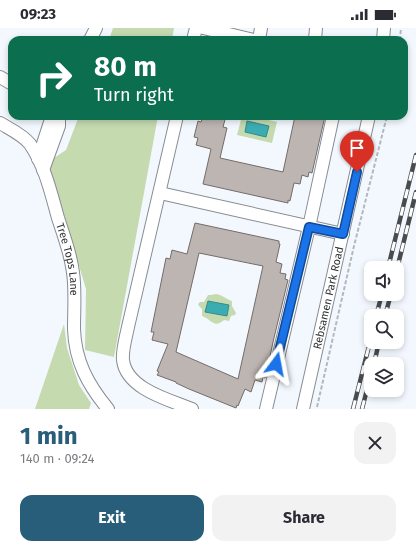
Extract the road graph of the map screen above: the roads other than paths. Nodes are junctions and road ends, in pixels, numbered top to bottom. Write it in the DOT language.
graph roads {
  1 [pos="203,28"];
  2 [pos="237,36"];
  3 [pos="51,120"];
  4 [pos="59,120"];
  5 [pos="176,120"];
  6 [pos="332,120"];
  7 [pos="368,120"];
  8 [pos="0,123"];
  9 [pos="40,164"];
  10 [pos="160,193"];
  11 [pos="309,227"];
  12 [pos="343,234"];
  13 [pos="108,409"];
  14 [pos="192,409"];
  15 [pos="266,409"];
  16 [pos="303,409"];
  1 -- 2 [label="street"];
  3 -- 9 [label="street"];
  4 -- 9 [label="street"];
  5 -- 10 [label="street"];
  6 -- 11 [label="street"];
  7 -- 12 [label="street, Rebsamen Park Road"];
  8 -- 9 [label="street, Tree Tops Lane"];
  9 -- 13 [label="street, Tree Tops Lane"];
  10 -- 11 [label="street"];
  10 -- 14 [label="street"];
  11 -- 12 [label="street"];
  11 -- 15 [label="street"];
  12 -- 16 [label="street, Rebsamen Park Road"];
}
